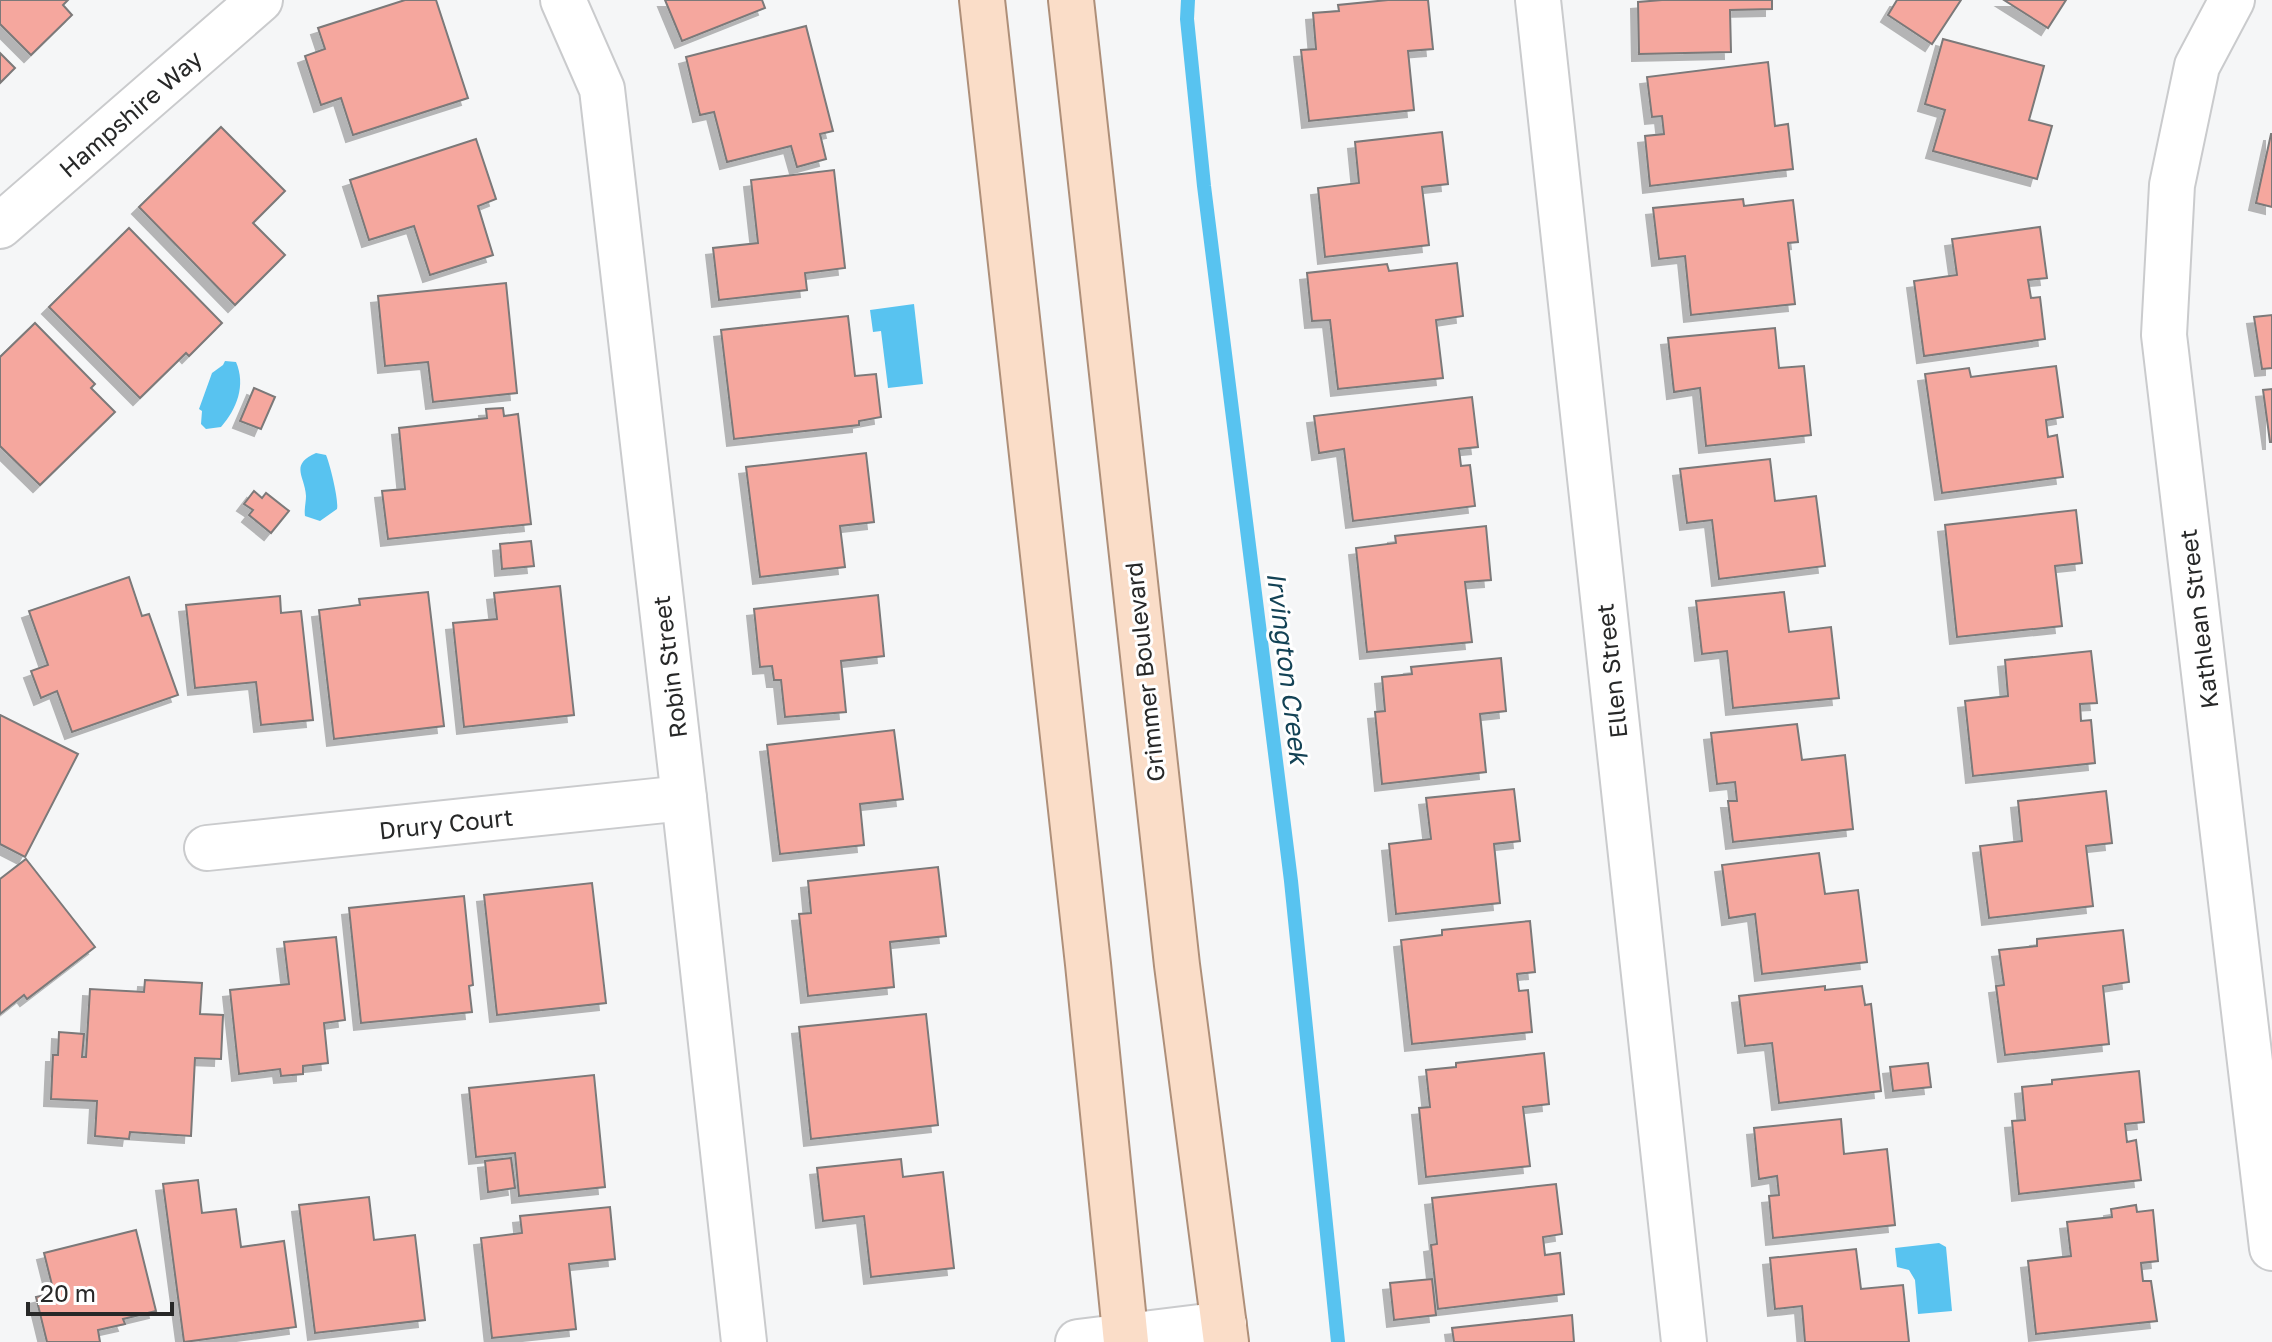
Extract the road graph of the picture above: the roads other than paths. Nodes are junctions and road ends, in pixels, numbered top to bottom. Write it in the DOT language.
graph roads {
  1 [pos="260,0"];
  2 [pos="563,0"];
  3 [pos="982,0"];
  4 [pos="1071,0"];
  5 [pos="1538,0"];
  6 [pos="2232,0"];
  7 [pos="0,226"];
  8 [pos="684,798"];
  9 [pos="207,848"];
  10 [pos="2272,1248"];
  11 [pos="1225,1333"];
  12 [pos="1125,1339"];
  13 [pos="744,1342"];
  14 [pos="1078,1342"];
  15 [pos="1684,1342"];
  1 -- 7 [label="street, Hampshire Way"];
  2 -- 8 [label="street, Robin Street"];
  3 -- 12 [label="main road"];
  4 -- 11 [label="main road, Grimmer Boulevard"];
  5 -- 15 [label="street, Ellen Street"];
  6 -- 10 [label="street, Kathlean Street"];
  8 -- 9 [label="street, Drury Court"];
  8 -- 13 [label="street, Robin Street"];
  11 -- 12 [label="street"];
  12 -- 14 [label="street"];
}
